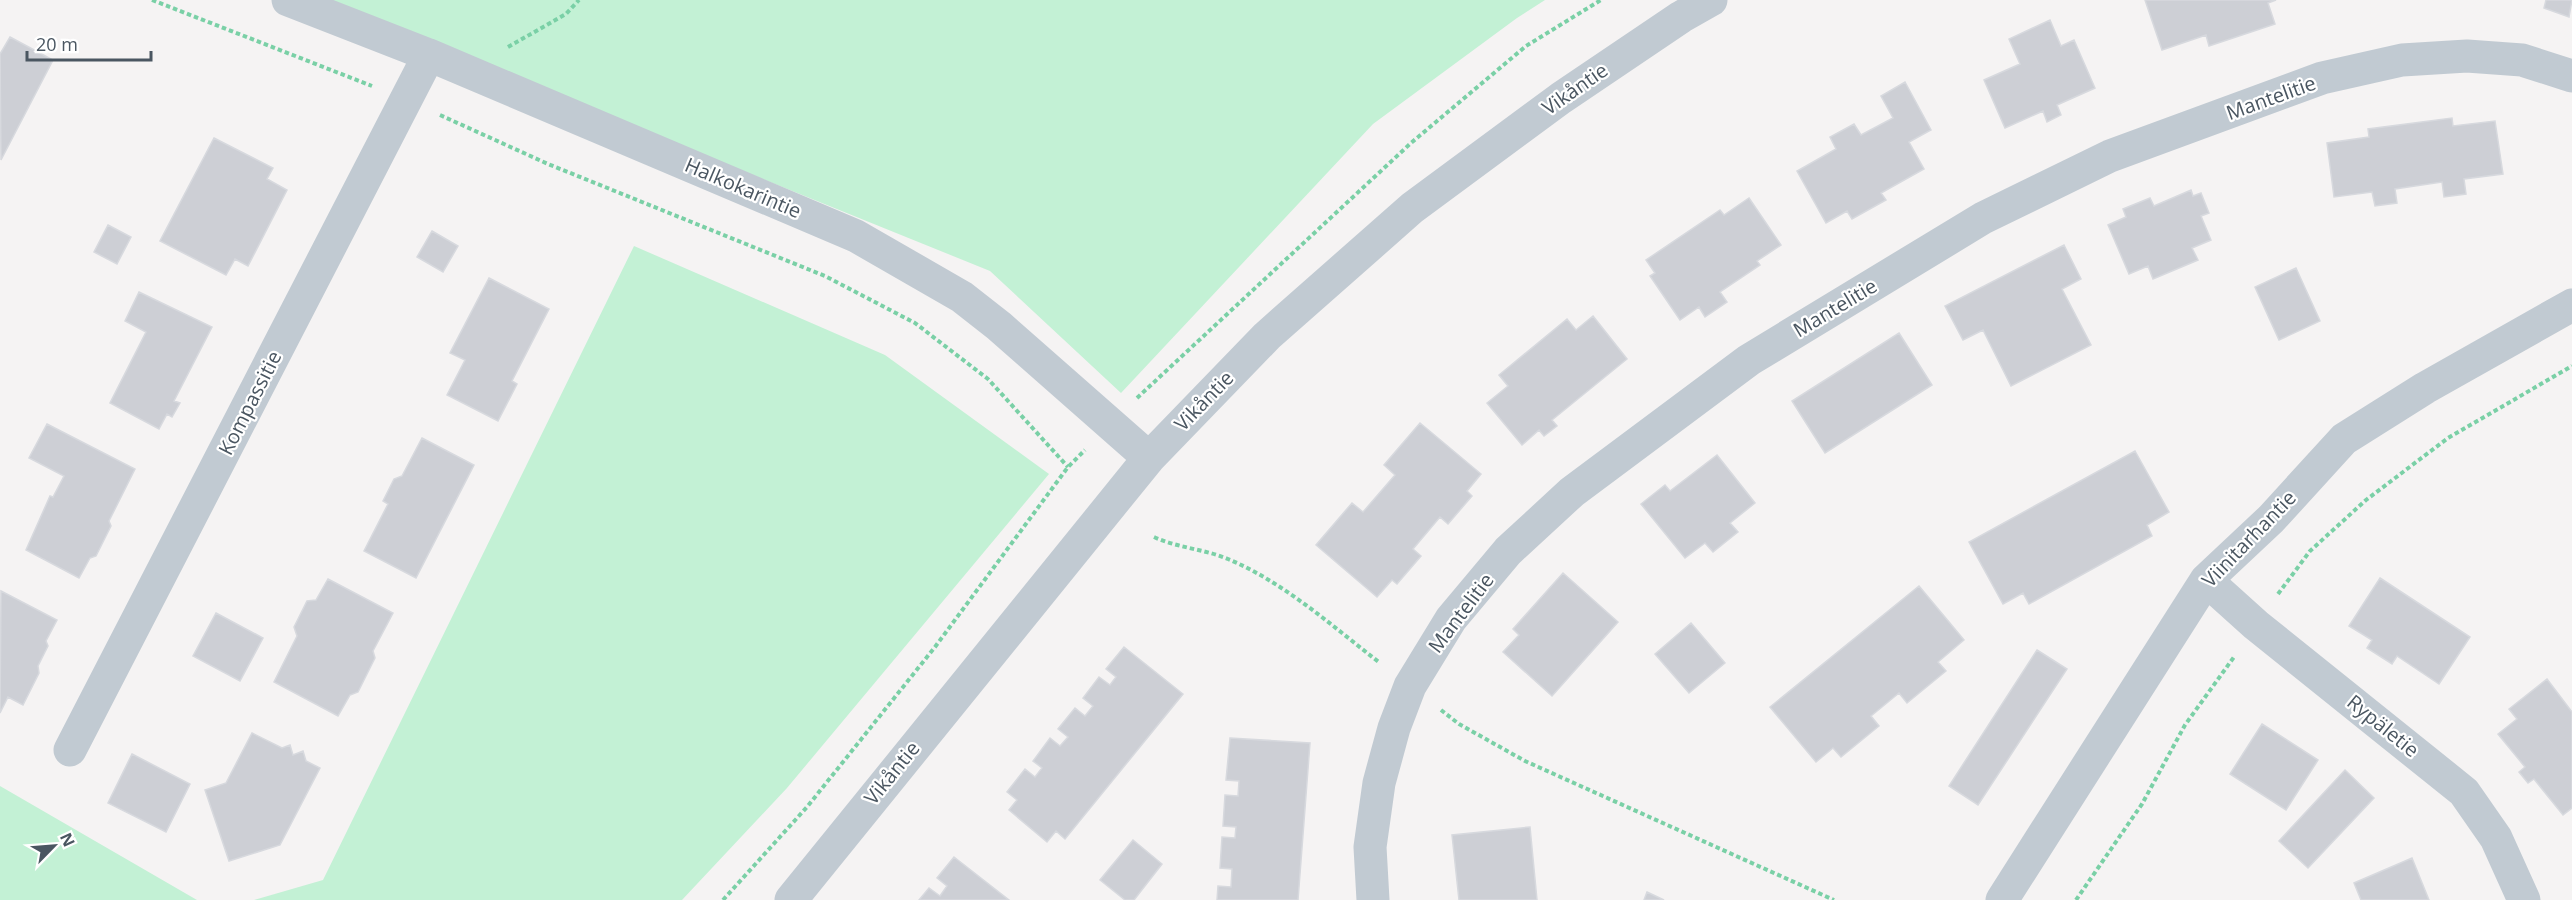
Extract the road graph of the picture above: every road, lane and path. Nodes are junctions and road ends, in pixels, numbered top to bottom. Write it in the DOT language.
graph roads {
  1 [pos="152,0"];
  2 [pos="288,0"];
  3 [pos="579,0"];
  4 [pos="1711,0"];
  5 [pos="429,56"];
  6 [pos="466,71"];
  7 [pos="2572,76"];
  8 [pos="406,100"];
  9 [pos="2572,305"];
  10 [pos="1149,458"];
  11 [pos="1068,467"];
  12 [pos="1154,537"];
  13 [pos="2206,580"];
  14 [pos="1410,686"];
  15 [pos="70,750"];
  16 [pos="791,900"];
  17 [pos="1373,900"];
  18 [pos="1834,900"];
  19 [pos="2002,900"];
  20 [pos="2524,900"];
  1 -- 8 [label="path"];
  2 -- 5 [label="street, Halkokarintie"];
  3 -- 6 [label="path"];
  4 -- 10 [label="street, Vikåntie"];
  5 -- 6 [label="street, Halkokarintie"];
  5 -- 8 [label="street, Kompassitie"];
  6 -- 10 [label="street, Halkokarintie"];
  7 -- 14 [label="street, Mantelitie"];
  8 -- 11 [label="path"];
  8 -- 15 [label="street, Kompassitie"];
  9 -- 13 [label="street, Viinitarhantie"];
  10 -- 16 [label="street, Vikåntie"];
  12 -- 14 [label="path"];
  13 -- 19 [label="street, Viinitarhantie"];
  13 -- 20 [label="street, Rypäletie"];
  14 -- 17 [label="street, Mantelitie"];
  14 -- 18 [label="path"];
}
